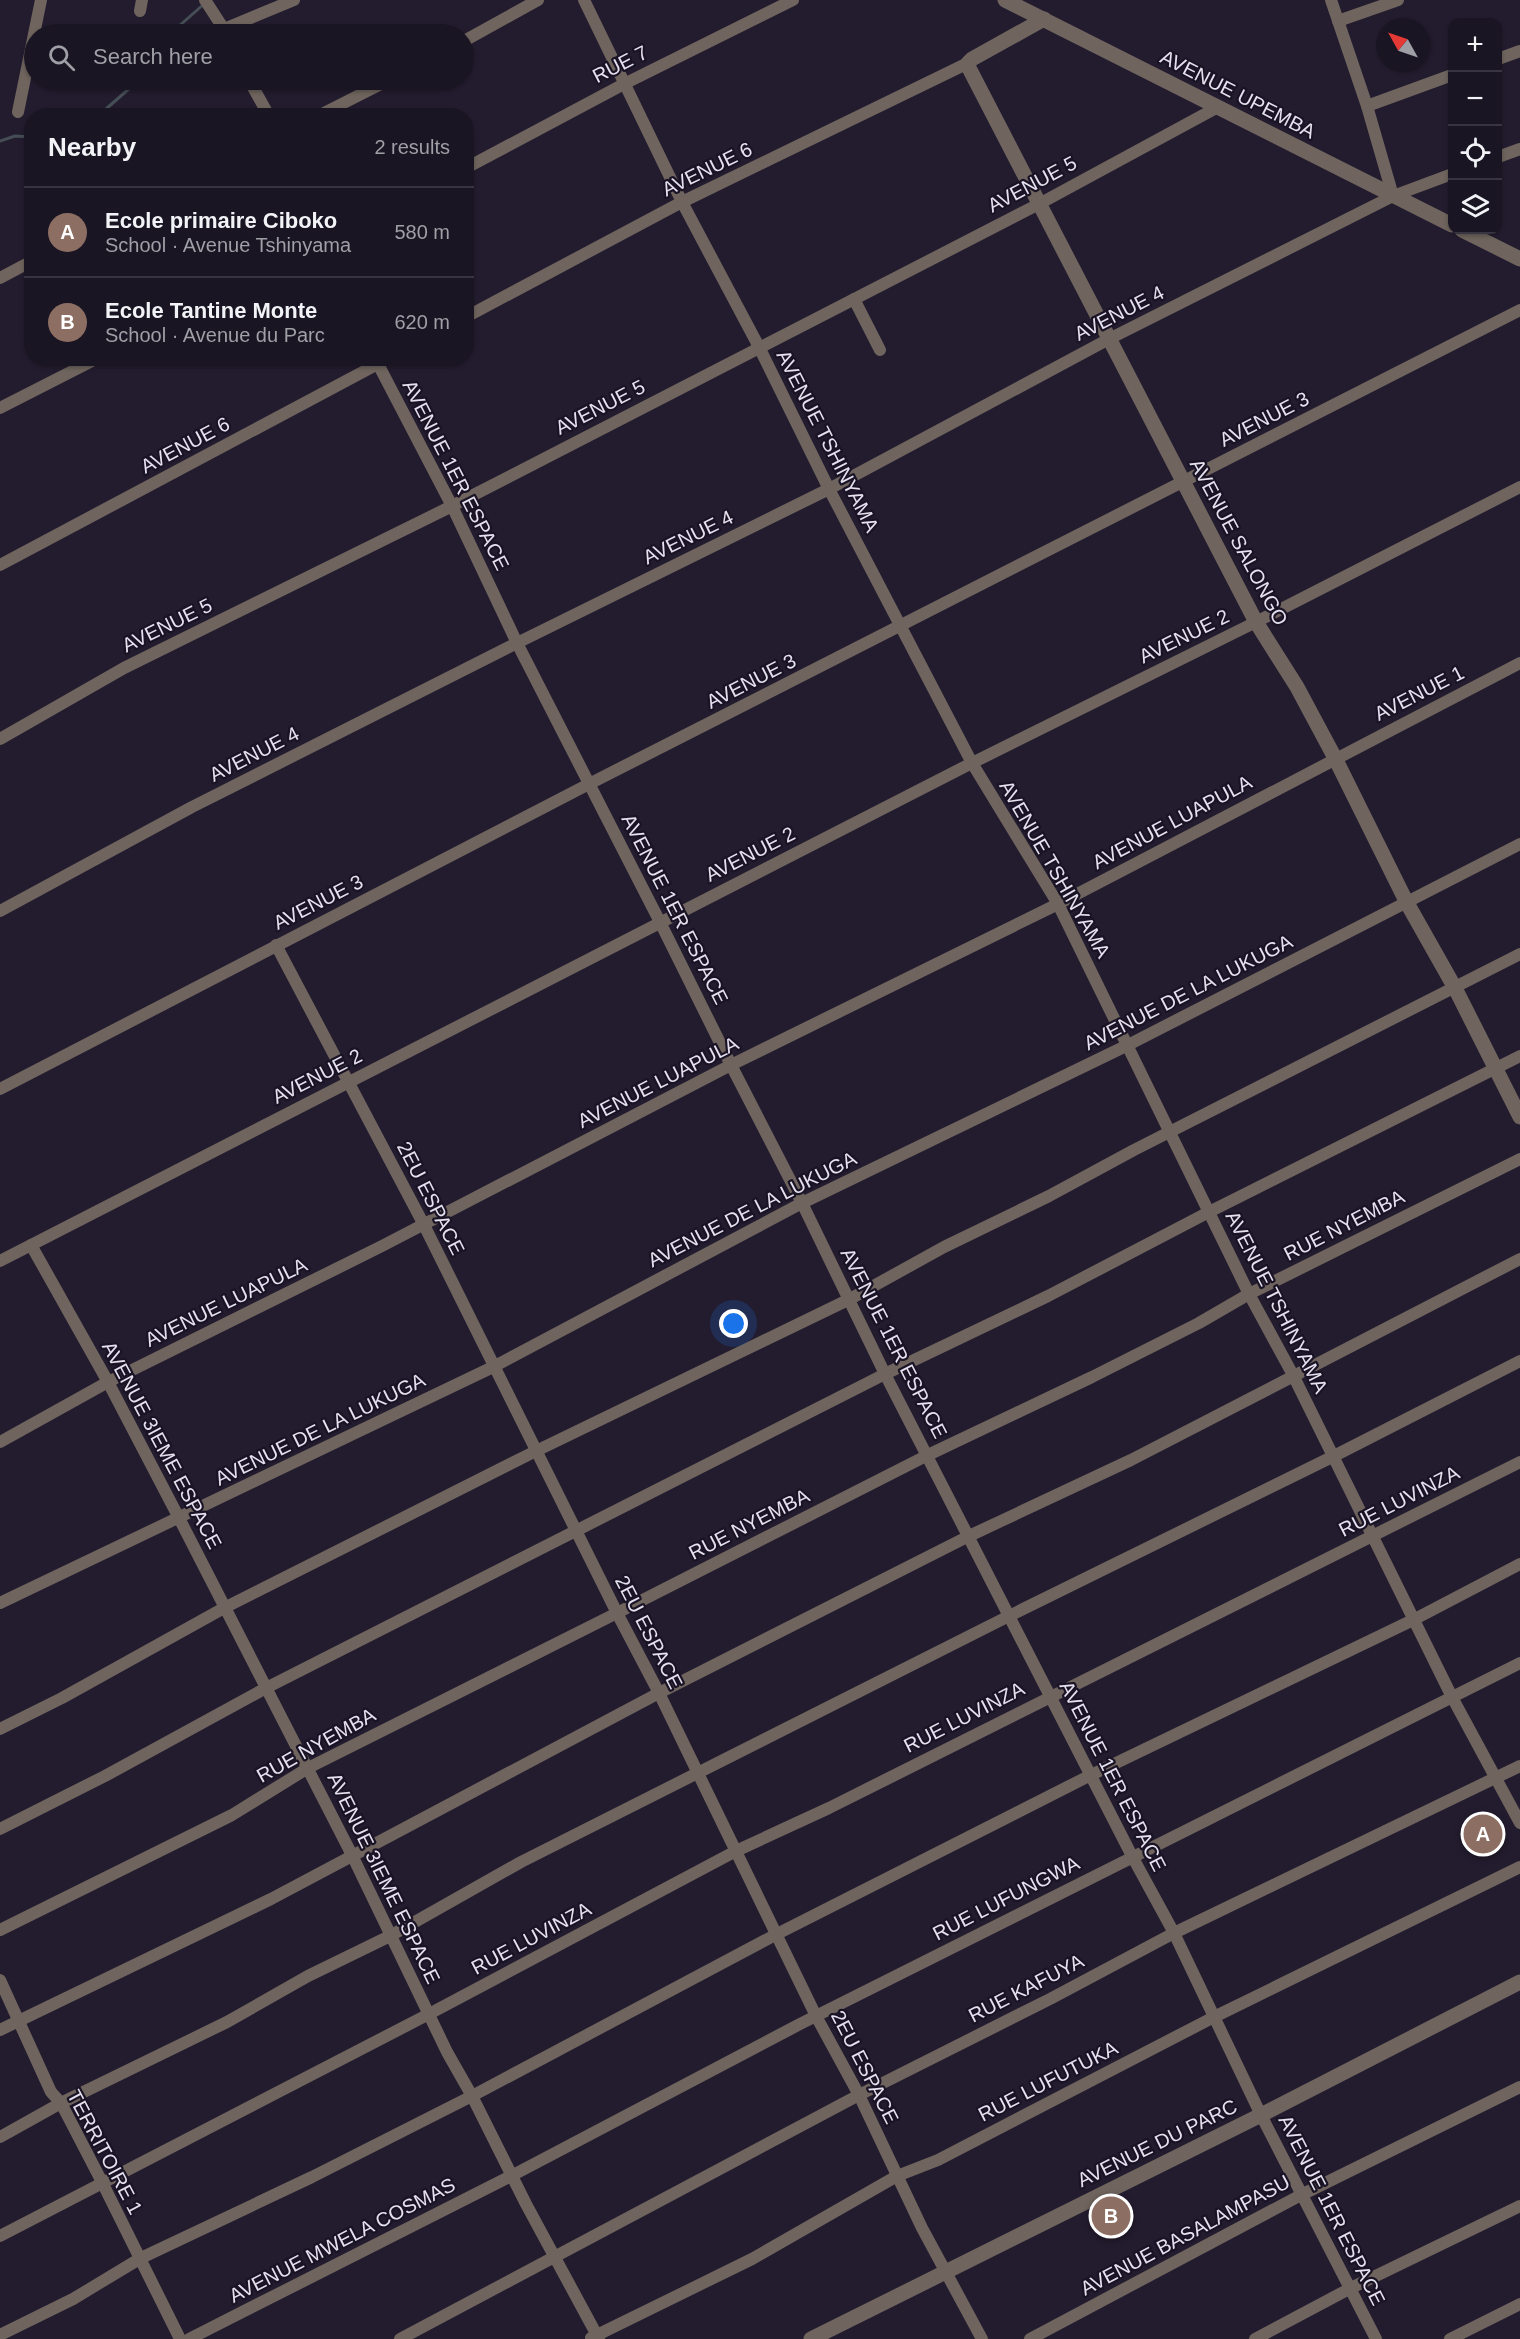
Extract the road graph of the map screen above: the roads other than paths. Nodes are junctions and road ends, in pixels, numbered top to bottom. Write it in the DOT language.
graph roads {
  1 [pos="41,0"];
  2 [pos="294,0"];
  3 [pos="538,0"];
  4 [pos="584,0"];
  5 [pos="793,0"];
  6 [pos="1005,0"];
  7 [pos="1331,0"];
  8 [pos="1398,0"];
  9 [pos="209,4"];
  10 [pos="1044,19"];
  11 [pos="1338,21"];
  12 [pos="36,24"];
  13 [pos="221,24"];
  14 [pos="243,24"];
  15 [pos="474,35"];
  16 [pos="1520,51"];
  17 [pos="1502,57"];
  18 [pos="968,63"];
  19 [pos="1448,76"];
  20 [pos="24,83"];
  21 [pos="624,84"];
  22 [pos="255,90"];
  23 [pos="369,90"];
  24 [pos="1367,106"];
  25 [pos="1218,107"];
  26 [pos="265,108"];
  27 [pos="334,108"];
  28 [pos="18,112"];
  29 [pos="1520,149"];
  30 [pos="1502,155"];
  31 [pos="474,164"];
  32 [pos="1448,175"];
  33 [pos="1393,196"];
  34 [pos="682,202"];
  35 [pos="1039,204"];
  36 [pos="1448,223"];
  37 [pos="1471,234"];
  38 [pos="1518,254"];
  39 [pos="24,265"];
  40 [pos="0,278"];
  41 [pos="854,299"];
  42 [pos="1520,310"];
  43 [pos="474,313"];
  44 [pos="1109,339"];
  45 [pos="759,347"];
  46 [pos="880,350"];
  47 [pos="82,366"];
  48 [pos="374,366"];
  49 [pos="385,366"];
  50 [pos="0,408"];
  51 [pos="1183,482"];
  52 [pos="1520,487"];
  53 [pos="830,489"];
  54 [pos="452,506"];
  55 [pos="0,565"];
  56 [pos="1256,622"];
  57 [pos="901,627"];
  58 [pos="517,643"];
  59 [pos="1520,663"];
  60 [pos="0,739"];
  61 [pos="1335,758"];
  62 [pos="972,763"];
  63 [pos="590,784"];
  64 [pos="1520,844"];
  65 [pos="1407,903"];
  66 [pos="1058,904"];
  67 [pos="0,911"];
  68 [pos="660,922"];
  69 [pos="276,945"];
  70 [pos="1520,954"];
  71 [pos="1455,988"];
  72 [pos="1128,1045"];
  73 [pos="1520,1056"];
  74 [pos="731,1065"];
  75 [pos="1494,1069"];
  76 [pos="349,1082"];
  77 [pos="0,1089"];
  78 [pos="1520,1117"];
  79 [pos="1170,1132"];
  80 [pos="1520,1159"];
  81 [pos="802,1203"];
  82 [pos="1209,1212"];
  83 [pos="424,1225"];
  84 [pos="31,1245"];
  85 [pos="1520,1259"];
  86 [pos="0,1261"];
  87 [pos="1250,1294"];
  88 [pos="850,1299"];
  89 [pos="1520,1361"];
  90 [pos="493,1367"];
  91 [pos="885,1374"];
  92 [pos="1293,1375"];
  93 [pos="108,1382"];
  94 [pos="0,1442"];
  95 [pos="536,1451"];
  96 [pos="928,1455"];
  97 [pos="1334,1456"];
  98 [pos="1520,1462"];
  99 [pos="179,1518"];
  100 [pos="576,1531"];
  101 [pos="969,1536"];
  102 [pos="1372,1537"];
  103 [pos="1520,1564"];
  104 [pos="0,1603"];
  105 [pos="224,1608"];
  106 [pos="617,1613"];
  107 [pos="1009,1616"];
  108 [pos="1413,1620"];
  109 [pos="1520,1663"];
  110 [pos="266,1688"];
  111 [pos="659,1693"];
  112 [pos="1049,1696"];
  113 [pos="1452,1697"];
  114 [pos="0,1729"];
  115 [pos="1520,1766"];
  116 [pos="308,1768"];
  117 [pos="698,1774"];
  118 [pos="1091,1775"];
  119 [pos="1495,1779"];
  120 [pos="1520,1823"];
  121 [pos="0,1829"];
  122 [pos="736,1851"];
  123 [pos="352,1855"];
  124 [pos="1132,1856"];
  125 [pos="1520,1867"];
  126 [pos="0,1930"];
  127 [pos="1174,1933"];
  128 [pos="777,1934"];
  129 [pos="390,1936"];
  130 [pos="0,1980"];
  131 [pos="1520,1982"];
  132 [pos="429,2014"];
  133 [pos="816,2016"];
  134 [pos="1214,2017"];
  135 [pos="19,2020"];
  136 [pos="0,2030"];
  137 [pos="1520,2087"];
  138 [pos="859,2095"];
  139 [pos="472,2096"];
  140 [pos="62,2103"];
  141 [pos="1261,2115"];
  142 [pos="0,2137"];
  143 [pos="513,2175"];
  144 [pos="897,2176"];
  145 [pos="102,2182"];
  146 [pos="1301,2195"];
  147 [pos="1520,2205"];
  148 [pos="0,2236"];
  149 [pos="555,2257"];
  150 [pos="141,2258"];
  151 [pos="947,2270"];
  152 [pos="1351,2288"];
  153 [pos="1520,2304"];
  154 [pos="0,2335"];
  155 [pos="595,2338"];
  156 [pos="180,2339"];
  157 [pos="189,2339"];
  158 [pos="400,2339"];
  159 [pos="811,2339"];
  160 [pos="982,2339"];
  161 [pos="1030,2339"];
  162 [pos="1256,2339"];
  163 [pos="1376,2339"];
  164 [pos="1450,2339"];
  1 -- 12 [label="street"];
  2 -- 14 [label="street"];
  3 -- 15 [label="street"];
  4 -- 21 [label="street, AVENUE TSHINYAMA"];
  5 -- 21 [label="street, RUE 7"];
  6 -- 10 [label="street, AVENUE UPEMBA"];
  7 -- 11 [label="street"];
  8 -- 11 [label="street"];
  9 -- 13 [label="street"];
  10 -- 18 [label="street"];
  10 -- 25 [label="street, AVENUE UPEMBA"];
  11 -- 24 [label="street"];
  16 -- 17 [label="street"];
  18 -- 34 [label="street, AVENUE 6"];
  18 -- 35 [label="street, AVENUE SALONGO"];
  19 -- 24 [label="street"];
  20 -- 28 [label="street"];
  21 -- 31 [label="street, RUE 7"];
  21 -- 34 [label="street, AVENUE TSHINYAMA"];
  22 -- 26 [label="street"];
  23 -- 27 [label="street"];
  24 -- 33 [label="street"];
  25 -- 33 [label="street, AVENUE UPEMBA"];
  25 -- 35 [label="street, AVENUE 5"];
  29 -- 30 [label="street"];
  32 -- 33 [label="street, AVENUE 4"];
  33 -- 36 [label="street, AVENUE UPEMBA"];
  33 -- 44 [label="street, AVENUE 4"];
  34 -- 43 [label="street, AVENUE 6"];
  34 -- 45 [label="street, AVENUE TSHINYAMA"];
  35 -- 41 [label="street, AVENUE 5"];
  35 -- 44 [label="street, AVENUE SALONGO"];
  37 -- 38 [label="street"];
  39 -- 40 [label="street"];
  41 -- 45 [label="street, AVENUE 5"];
  41 -- 46 [label="street"];
  42 -- 51 [label="street, AVENUE 3"];
  44 -- 51 [label="street, AVENUE SALONGO"];
  44 -- 53 [label="street, AVENUE 4"];
  45 -- 53 [label="street, AVENUE TSHINYAMA"];
  45 -- 54 [label="street, AVENUE 5"];
  47 -- 50 [label="street"];
  48 -- 55 [label="street, AVENUE 6"];
  49 -- 54 [label="street, AVENUE 1ER ESPACE"];
  51 -- 56 [label="street, AVENUE SALONGO"];
  51 -- 57 [label="street, AVENUE 3"];
  52 -- 56 [label="street, AVENUE 2"];
  53 -- 57 [label="street, AVENUE TSHINYAMA"];
  53 -- 58 [label="street, AVENUE 4"];
  54 -- 58 [label="street, AVENUE 1ER ESPACE"];
  54 -- 60 [label="street, AVENUE 5"];
  56 -- 61 [label="street, AVENUE SALONGO"];
  56 -- 62 [label="street, AVENUE 2"];
  57 -- 62 [label="street, AVENUE TSHINYAMA"];
  57 -- 63 [label="street, AVENUE 3"];
  58 -- 63 [label="street, AVENUE 1ER ESPACE"];
  58 -- 67 [label="street, AVENUE 4"];
  59 -- 61 [label="street, AVENUE 1"];
  61 -- 65 [label="street, AVENUE SALONGO"];
  61 -- 66 [label="street, AVENUE LUAPULA"];
  62 -- 66 [label="street, AVENUE TSHINYAMA"];
  62 -- 68 [label="street, AVENUE 2"];
  63 -- 68 [label="street, AVENUE 1ER ESPACE"];
  63 -- 69 [label="street, AVENUE 3"];
  64 -- 65 [label="street, AVENUE DE LA LUKUGA"];
  65 -- 71 [label="street, AVENUE SALONGO"];
  65 -- 72 [label="street, AVENUE DE LA LUKUGA"];
  66 -- 72 [label="street, AVENUE TSHINYAMA"];
  66 -- 74 [label="street, AVENUE LUAPULA"];
  68 -- 74 [label="street, AVENUE 1ER ESPACE"];
  68 -- 76 [label="street, AVENUE 2"];
  69 -- 76 [label="street, 2EU ESPACE"];
  69 -- 77 [label="street, AVENUE 3"];
  70 -- 71 [label="street"];
  71 -- 75 [label="street, AVENUE SALONGO"];
  71 -- 79 [label="street"];
  72 -- 79 [label="street, AVENUE TSHINYAMA"];
  72 -- 81 [label="street, AVENUE DE LA LUKUGA"];
  73 -- 75 [label="street"];
  74 -- 81 [label="street, AVENUE 1ER ESPACE"];
  74 -- 83 [label="street, AVENUE LUAPULA"];
  75 -- 78 [label="street, AVENUE SALONGO"];
  75 -- 82 [label="street"];
  76 -- 83 [label="street, 2EU ESPACE"];
  76 -- 84 [label="street, AVENUE 2"];
  79 -- 82 [label="street, AVENUE TSHINYAMA"];
  79 -- 88 [label="street"];
  80 -- 87 [label="street, RUE NYEMBA"];
  81 -- 88 [label="street, AVENUE 1ER ESPACE"];
  81 -- 90 [label="street, AVENUE DE LA LUKUGA"];
  82 -- 87 [label="street, AVENUE TSHINYAMA"];
  82 -- 91 [label="street"];
  83 -- 90 [label="street, 2EU ESPACE"];
  83 -- 93 [label="street, AVENUE LUAPULA"];
  84 -- 86 [label="street, AVENUE 2"];
  84 -- 93 [label="street, AVENUE 3IEME ESPACE"];
  85 -- 92 [label="street"];
  87 -- 92 [label="street, AVENUE TSHINYAMA"];
  87 -- 96 [label="street, RUE NYEMBA"];
  88 -- 91 [label="street, AVENUE 1ER ESPACE"];
  88 -- 95 [label="street"];
  89 -- 97 [label="street"];
  90 -- 95 [label="street, 2EU ESPACE"];
  90 -- 99 [label="street, AVENUE DE LA LUKUGA"];
  91 -- 96 [label="street, AVENUE 1ER ESPACE"];
  91 -- 100 [label="street"];
  92 -- 97 [label="street, AVENUE TSHINYAMA"];
  92 -- 101 [label="street"];
  93 -- 94 [label="street, AVENUE LUAPULA"];
  93 -- 99 [label="street, AVENUE 3IEME ESPACE"];
  95 -- 100 [label="street, 2EU ESPACE"];
  95 -- 105 [label="street"];
  96 -- 101 [label="street, AVENUE 1ER ESPACE"];
  96 -- 106 [label="street, RUE NYEMBA"];
  97 -- 102 [label="street, AVENUE TSHINYAMA"];
  97 -- 107 [label="street"];
  98 -- 102 [label="street, RUE LUVINZA"];
  99 -- 104 [label="street, AVENUE DE LA LUKUGA"];
  99 -- 105 [label="street, AVENUE 3IEME ESPACE"];
  100 -- 106 [label="street, 2EU ESPACE"];
  100 -- 110 [label="street"];
  101 -- 107 [label="street, AVENUE 1ER ESPACE"];
  101 -- 111 [label="street"];
  102 -- 108 [label="street, AVENUE TSHINYAMA"];
  102 -- 112 [label="street, RUE LUVINZA"];
  103 -- 108 [label="street"];
  105 -- 110 [label="street, AVENUE 3IEME ESPACE"];
  105 -- 114 [label="street"];
  106 -- 111 [label="street, 2EU ESPACE"];
  106 -- 116 [label="street, RUE NYEMBA"];
  107 -- 112 [label="street, AVENUE 1ER ESPACE"];
  107 -- 117 [label="street"];
  108 -- 113 [label="street, AVENUE TSHINYAMA"];
  108 -- 118 [label="street"];
  109 -- 113 [label="street, RUE LUFUNGWA"];
  110 -- 116 [label="street, AVENUE 3IEME ESPACE"];
  110 -- 121 [label="street"];
  111 -- 117 [label="street, 2EU ESPACE"];
  111 -- 123 [label="street"];
  112 -- 118 [label="street, AVENUE 1ER ESPACE"];
  112 -- 122 [label="street, RUE LUVINZA"];
  113 -- 119 [label="street, AVENUE TSHINYAMA"];
  113 -- 124 [label="street, RUE LUFUNGWA"];
  115 -- 119 [label="street, RUE KAFUYA"];
  116 -- 123 [label="street, AVENUE 3IEME ESPACE"];
  116 -- 126 [label="street, RUE NYEMBA"];
  117 -- 122 [label="street, 2EU ESPACE"];
  117 -- 129 [label="street"];
  118 -- 124 [label="street, AVENUE 1ER ESPACE"];
  118 -- 128 [label="street"];
  119 -- 120 [label="street, AVENUE TSHINYAMA"];
  119 -- 127 [label="street, RUE KAFUYA"];
  122 -- 128 [label="street, 2EU ESPACE"];
  122 -- 132 [label="street, RUE LUVINZA"];
  123 -- 129 [label="street, AVENUE 3IEME ESPACE"];
  123 -- 135 [label="street"];
  124 -- 127 [label="street, AVENUE 1ER ESPACE"];
  124 -- 133 [label="street, RUE LUFUNGWA"];
  125 -- 134 [label="street, RUE LUFUTUKA"];
  127 -- 134 [label="street, AVENUE 1ER ESPACE"];
  127 -- 138 [label="street, RUE KAFUYA"];
  128 -- 133 [label="street, 2EU ESPACE"];
  128 -- 139 [label="street"];
  129 -- 132 [label="street, AVENUE 3IEME ESPACE"];
  129 -- 140 [label="street"];
  130 -- 135 [label="street, TERRITOIRE 1"];
  131 -- 141 [label="street, AVENUE DU PARC"];
  132 -- 139 [label="street, AVENUE 3IEME ESPACE"];
  132 -- 145 [label="street, RUE LUVINZA"];
  133 -- 138 [label="street, 2EU ESPACE"];
  133 -- 143 [label="street, RUE LUFUNGWA"];
  134 -- 141 [label="street, AVENUE 1ER ESPACE"];
  134 -- 144 [label="street, RUE LUFUTUKA"];
  135 -- 136 [label="street"];
  135 -- 140 [label="street, TERRITOIRE 1"];
  137 -- 146 [label="street, AVENUE BASALAMPASU"];
  138 -- 144 [label="street, 2EU ESPACE"];
  138 -- 149 [label="street, RUE KAFUYA"];
  139 -- 143 [label="street, AVENUE 3IEME ESPACE"];
  139 -- 150 [label="street"];
  140 -- 142 [label="street"];
  140 -- 145 [label="street, TERRITOIRE 1"];
  141 -- 146 [label="street, AVENUE 1ER ESPACE"];
  141 -- 151 [label="street, AVENUE DU PARC"];
  143 -- 149 [label="street, AVENUE 3IEME ESPACE"];
  143 -- 157 [label="street, AVENUE MWELA COSMAS"];
  144 -- 151 [label="street, 2EU ESPACE"];
  144 -- 155 [label="street, RUE LUFUTUKA"];
  145 -- 148 [label="street, RUE LUVINZA"];
  145 -- 150 [label="street, TERRITOIRE 1"];
  146 -- 152 [label="street, AVENUE 1ER ESPACE"];
  146 -- 161 [label="street, AVENUE BASALAMPASU"];
  147 -- 152 [label="street"];
  149 -- 155 [label="street, AVENUE 3IEME ESPACE"];
  149 -- 158 [label="street, RUE KAFUYA"];
  150 -- 154 [label="street"];
  150 -- 156 [label="street, TERRITOIRE 1"];
  151 -- 159 [label="street, AVENUE DU PARC"];
  151 -- 160 [label="street, 2EU ESPACE"];
  152 -- 162 [label="street"];
  152 -- 163 [label="street, AVENUE 1ER ESPACE"];
  153 -- 164 [label="street"];
}
